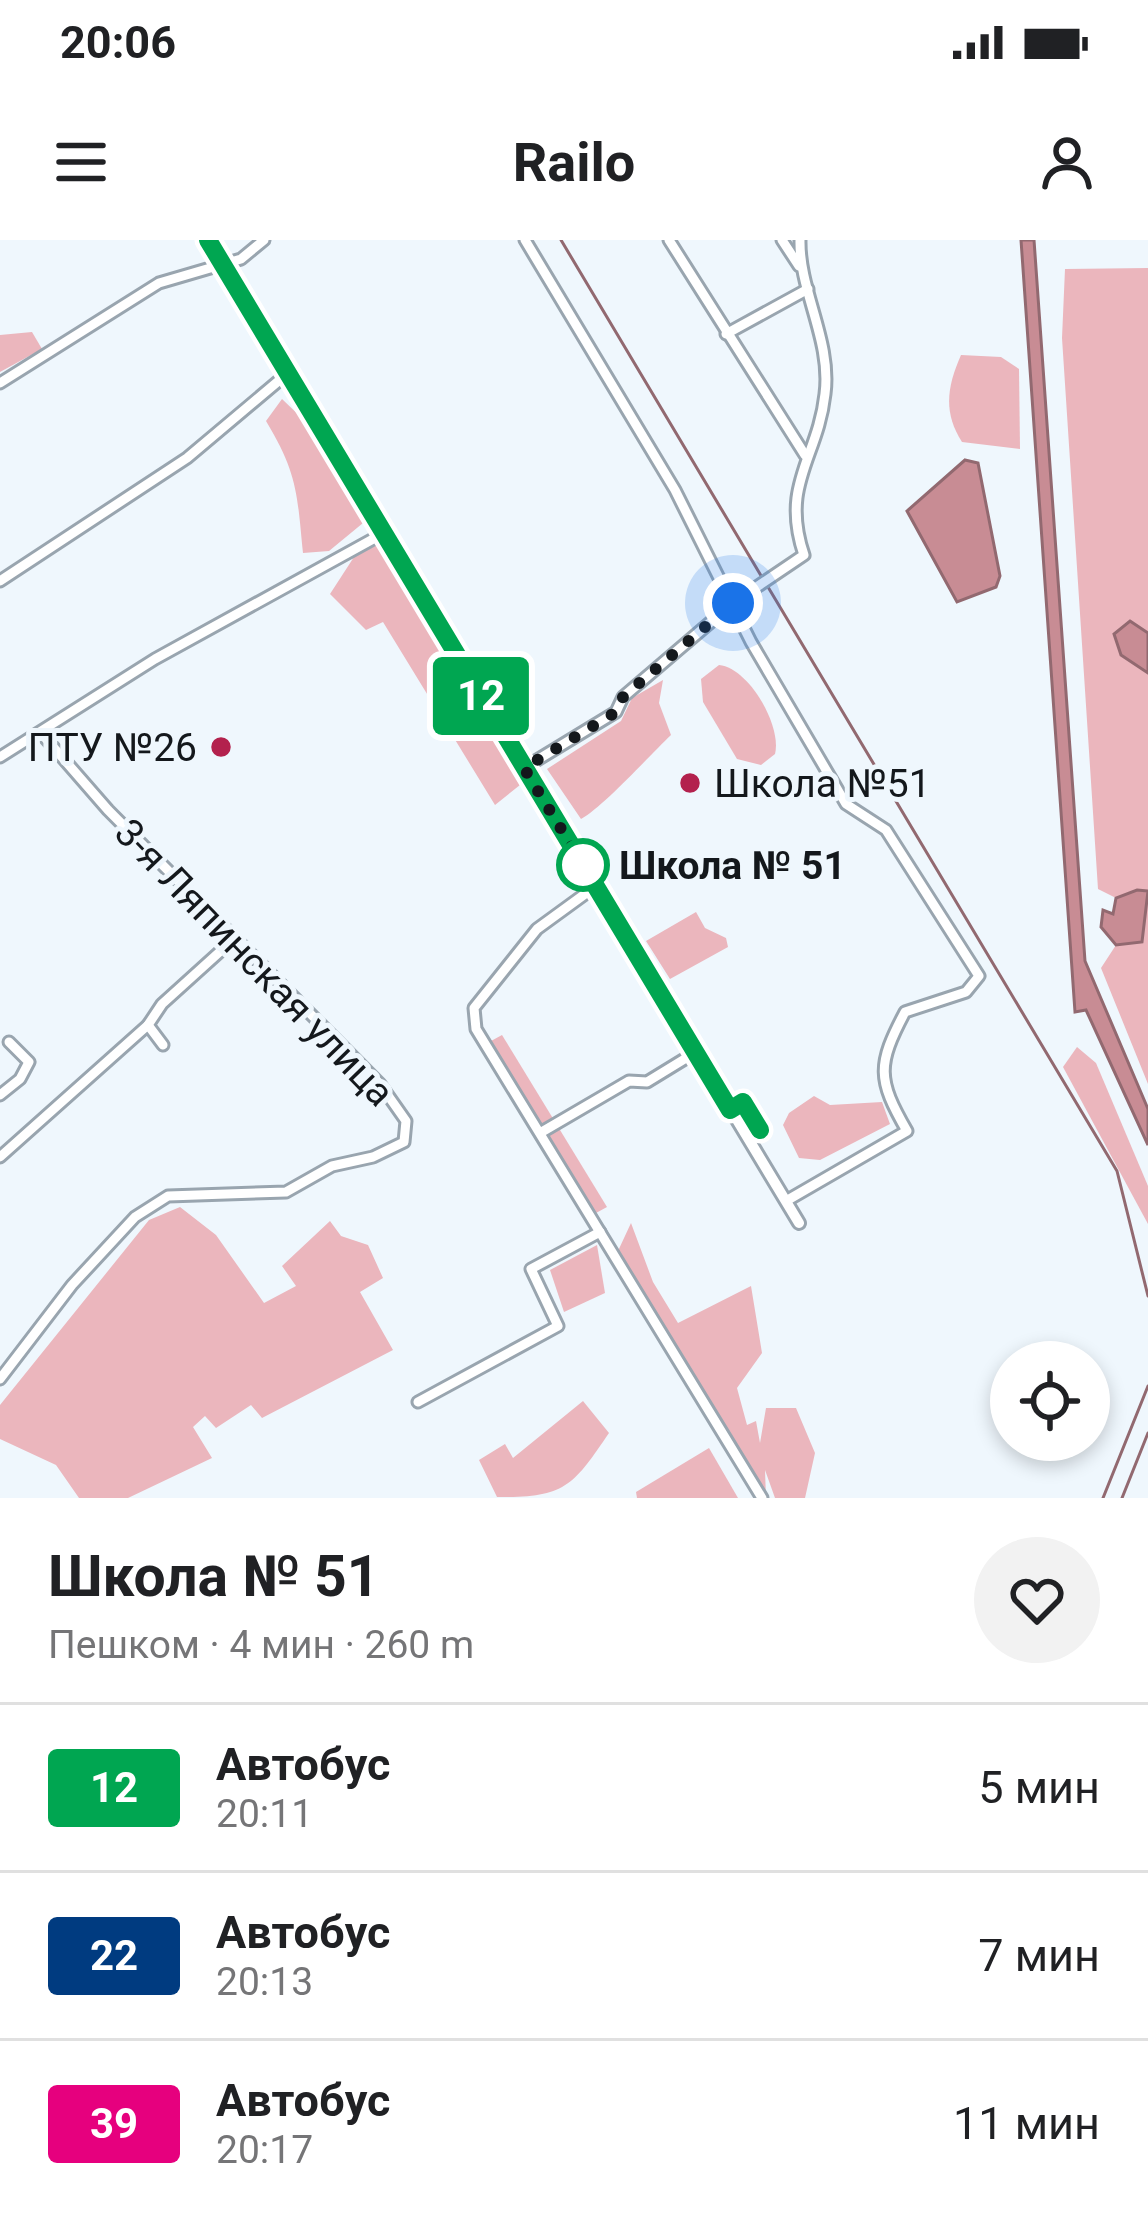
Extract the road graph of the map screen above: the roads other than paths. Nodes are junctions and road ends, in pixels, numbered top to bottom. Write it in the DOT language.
graph roads {
  1 [pos="208,240"];
  2 [pos="264,240"];
  3 [pos="525,240"];
  4 [pos="669,240"];
  5 [pos="782,240"];
  6 [pos="800,240"];
  7 [pos="221,262"];
  8 [pos="799,267"];
  9 [pos="808,289"];
  10 [pos="726,334"];
  11 [pos="288,373"];
  12 [pos="0,383"];
  13 [pos="805,455"];
  14 [pos="384,533"];
  15 [pos="0,581"];
  16 [pos="733,603"];
  17 [pos="41,733"];
  18 [pos="0,757"];
  19 [pos="524,768"];
  20 [pos="596,886"];
  21 [pos="235,938"];
  22 [pos="148,1025"];
  23 [pos="9,1042"];
  24 [pos="163,1046"];
  25 [pos="696,1052"];
  26 [pos="0,1095"];
  27 [pos="540,1133"];
  28 [pos="0,1157"];
  29 [pos="786,1201"];
  30 [pos="800,1223"];
  31 [pos="600,1232"];
  32 [pos="0,1378"];
  33 [pos="418,1402"];
  34 [pos="762,1498"];
  1 -- 7 [label="street"];
  2 -- 7 [label="street"];
  3 -- 16 [label="street"];
  4 -- 10 [label="street"];
  5 -- 8 [label="street"];
  6 -- 8 [label="street"];
  7 -- 11 [label="street"];
  7 -- 12 [label="street"];
  8 -- 9 [label="street"];
  9 -- 10 [label="street"];
  9 -- 13 [label="street"];
  10 -- 13 [label="street"];
  11 -- 14 [label="street"];
  11 -- 15 [label="street"];
  13 -- 16 [label="street"];
  14 -- 17 [label="street"];
  14 -- 19 [label="street"];
  16 -- 19 [label="street"];
  16 -- 29 [label="street"];
  17 -- 18 [label="street"];
  17 -- 21 [label="street, 3-я Ляпинская улица"];
  19 -- 20 [label="street"];
  20 -- 25 [label="street"];
  20 -- 27 [label="street"];
  21 -- 22 [label="street"];
  21 -- 32 [label="street, 3-я Ляпинская улица"];
  22 -- 24 [label="street"];
  22 -- 28 [label="street"];
  23 -- 26 [label="street"];
  25 -- 27 [label="street"];
  25 -- 29 [label="street"];
  27 -- 31 [label="street"];
  29 -- 30 [label="street"];
  31 -- 33 [label="street"];
  31 -- 34 [label="street"];
}
